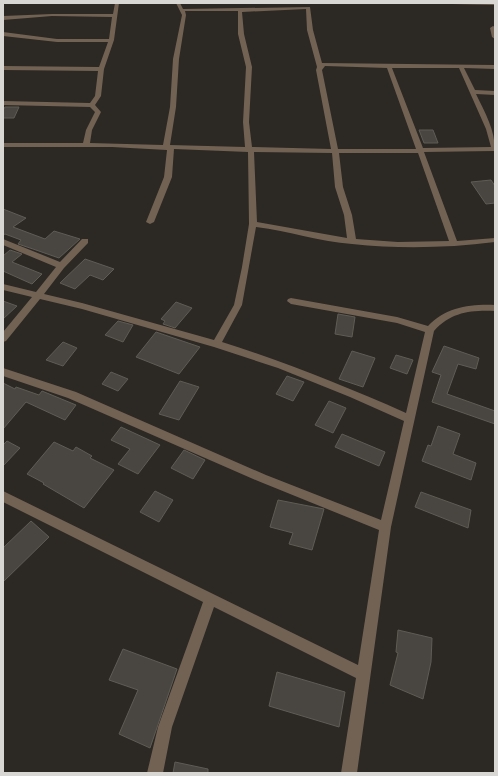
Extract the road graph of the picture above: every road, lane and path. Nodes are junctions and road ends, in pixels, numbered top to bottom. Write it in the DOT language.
graph roads {
  1 [pos="117,3"];
  2 [pos="178,3"];
  3 [pos="452,3"];
  4 [pos="495,4"];
  5 [pos="182,10"];
  6 [pos="242,10"];
  7 [pos="115,16"];
  8 [pos="3,18"];
  9 [pos="493,28"];
  10 [pos="3,34"];
  11 [pos="495,37"];
  12 [pos="111,40"];
  13 [pos="389,66"];
  14 [pos="320,67"];
  15 [pos="461,67"];
  16 [pos="495,67"];
  17 [pos="3,68"];
  18 [pos="101,69"];
  19 [pos="472,92"];
  20 [pos="495,93"];
  21 [pos="3,103"];
  22 [pos="92,106"];
  23 [pos="493,131"];
  24 [pos="3,145"];
  25 [pos="86,145"];
  26 [pos="168,148"];
  27 [pos="495,148"];
  28 [pos="250,150"];
  29 [pos="335,151"];
  30 [pos="420,151"];
  31 [pos="150,222"];
  32 [pos="253,224"];
  33 [pos="495,240"];
  34 [pos="85,241"];
  35 [pos="3,242"];
  36 [pos="352,242"];
  37 [pos="454,243"];
  38 [pos="61,266"];
  39 [pos="3,287"];
  40 [pos="36,296"];
  41 [pos="291,301"];
  42 [pos="495,308"];
  43 [pos="430,330"];
  44 [pos="3,339"];
  45 [pos="216,344"];
  46 [pos="3,372"];
  47 [pos="410,419"];
  48 [pos="3,496"];
  49 [pos="385,527"];
  50 [pos="210,599"];
  51 [pos="364,675"];
  52 [pos="155,773"];
  53 [pos="349,773"];
  1 -- 7 [label="street"];
  2 -- 5 [label="street"];
  3 -- 4 [label="street"];
  5 -- 6 [label="street"];
  5 -- 26 [label="street"];
  6 -- 14 [label="street"];
  6 -- 28 [label="street"];
  7 -- 8 [label="street"];
  7 -- 12 [label="street"];
  9 -- 11 [label="street"];
  10 -- 12 [label="street"];
  12 -- 18 [label="street"];
  13 -- 14 [label="street"];
  13 -- 15 [label="street"];
  13 -- 30 [label="street"];
  14 -- 29 [label="street"];
  15 -- 16 [label="street"];
  15 -- 19 [label="street"];
  17 -- 18 [label="street"];
  18 -- 22 [label="street"];
  19 -- 20 [label="street"];
  19 -- 23 [label="street"];
  21 -- 22 [label="street"];
  22 -- 25 [label="street"];
  23 -- 27 [label="street"];
  24 -- 25 [label="street"];
  25 -- 26 [label="street"];
  26 -- 28 [label="street"];
  26 -- 31 [label="street"];
  27 -- 30 [label="street"];
  28 -- 29 [label="street"];
  28 -- 32 [label="street"];
  29 -- 30 [label="street"];
  29 -- 36 [label="street"];
  30 -- 37 [label="street"];
  32 -- 36 [label="street"];
  32 -- 45 [label="street"];
  33 -- 37 [label="street"];
  34 -- 38 [label="street"];
  35 -- 38 [label="street"];
  36 -- 37 [label="street"];
  38 -- 40 [label="street"];
  39 -- 40 [label="street"];
  40 -- 44 [label="street"];
  40 -- 45 [label="street"];
  41 -- 43 [label="street"];
  42 -- 43 [label="street"];
  43 -- 47 [label="street"];
  45 -- 47 [label="street"];
  46 -- 49 [label="street"];
  47 -- 49 [label="street"];
  48 -- 50 [label="street"];
  49 -- 51 [label="street"];
  50 -- 51 [label="street"];
  50 -- 52 [label="street"];
  51 -- 53 [label="street"];
}
